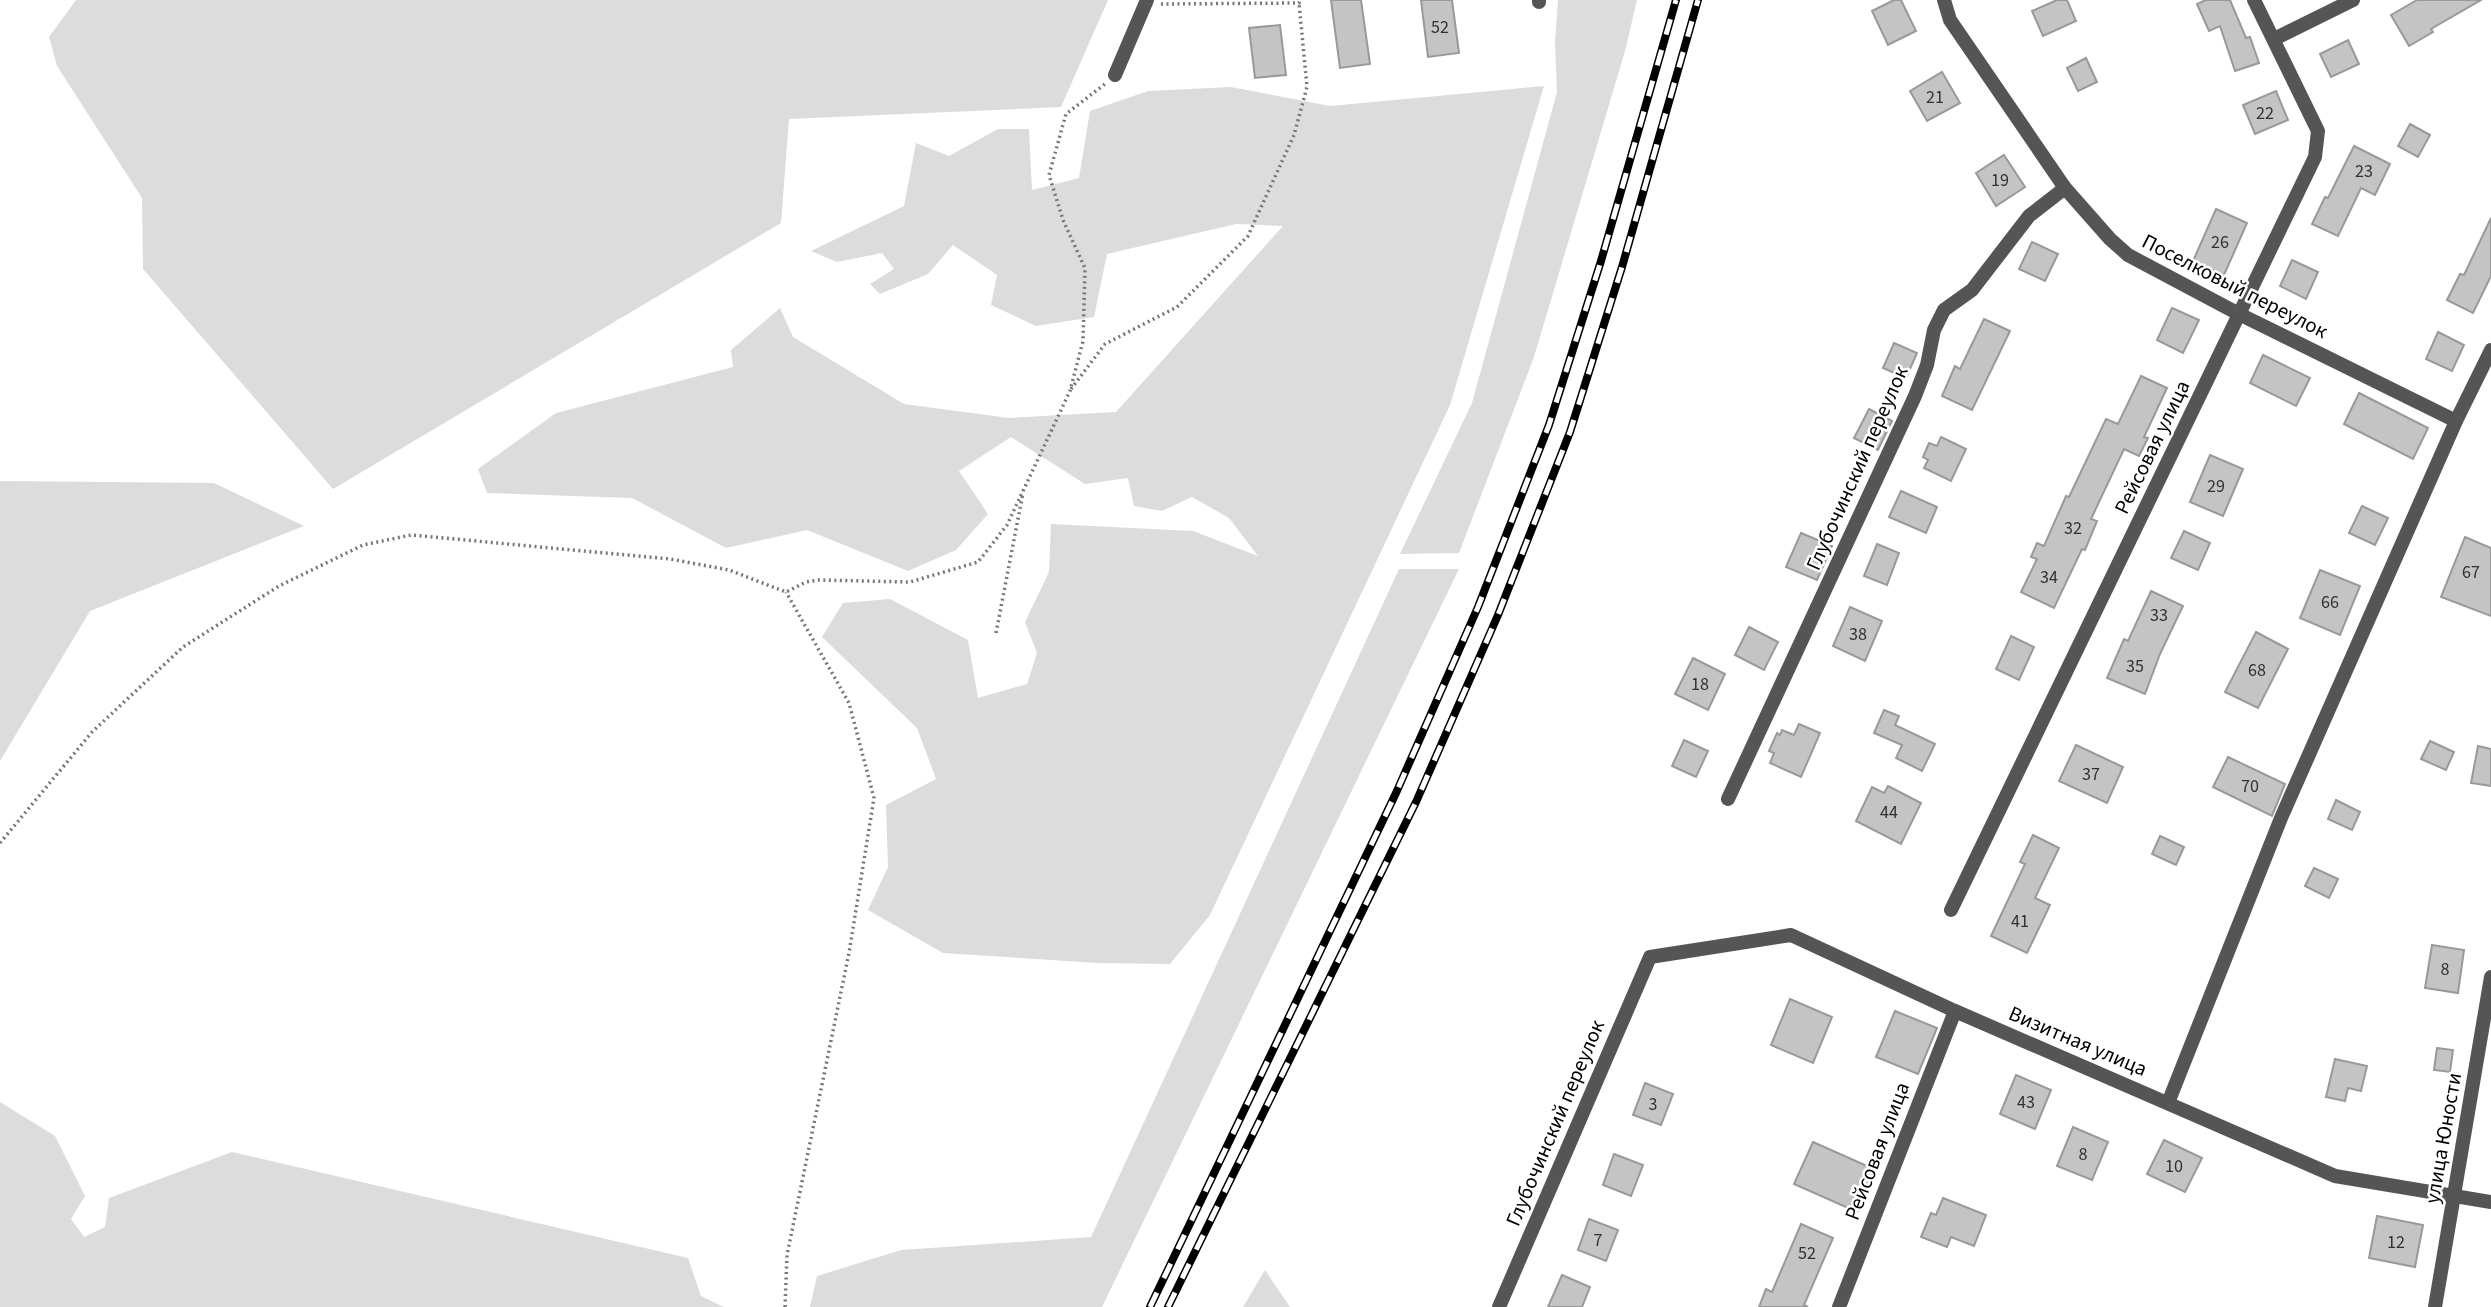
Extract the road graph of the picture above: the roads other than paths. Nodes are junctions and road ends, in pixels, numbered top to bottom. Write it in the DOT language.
graph roads {
  1 [pos="1944,0"];
  2 [pos="2254,0"];
  3 [pos="2353,0"];
  4 [pos="1147,2"];
  5 [pos="2274,39"];
  6 [pos="1115,75"];
  7 [pos="2065,188"];
  8 [pos="2239,314"];
  9 [pos="2491,350"];
  10 [pos="2456,421"];
  11 [pos="1728,799"];
  12 [pos="1951,910"];
  13 [pos="1650,957"];
  14 [pos="2491,977"];
  15 [pos="1955,1010"];
  16 [pos="2168,1103"];
  17 [pos="2454,1196"];
  18 [pos="2491,1202"];
  19 [pos="1499,1307"];
  20 [pos="1839,1307"];
  21 [pos="2435,1307"];
  1 -- 7 [label="street, Поселковый переулок"];
  2 -- 5 [label="street, Рейсовая улица"];
  3 -- 5 [label="street"];
  4 -- 6 [label="street"];
  5 -- 8 [label="street, Рейсовая улица"];
  7 -- 8 [label="street, Поселковый переулок"];
  7 -- 11 [label="street, Глубочинский переулок"];
  8 -- 10 [label="street, Поселковый переулок"];
  8 -- 12 [label="street, Рейсовая улица"];
  9 -- 10 [label="street"];
  10 -- 16 [label="street"];
  13 -- 15 [label="street, Визитная улица"];
  13 -- 19 [label="street, Глубочинский переулок"];
  14 -- 17 [label="street, улица Юности"];
  15 -- 16 [label="street, Визитная улица"];
  15 -- 20 [label="street, Рейсовая улица"];
  16 -- 17 [label="street, Визитная улица"];
  17 -- 18 [label="street, Визитная улица"];
  17 -- 21 [label="street, улица Юности"];
}
